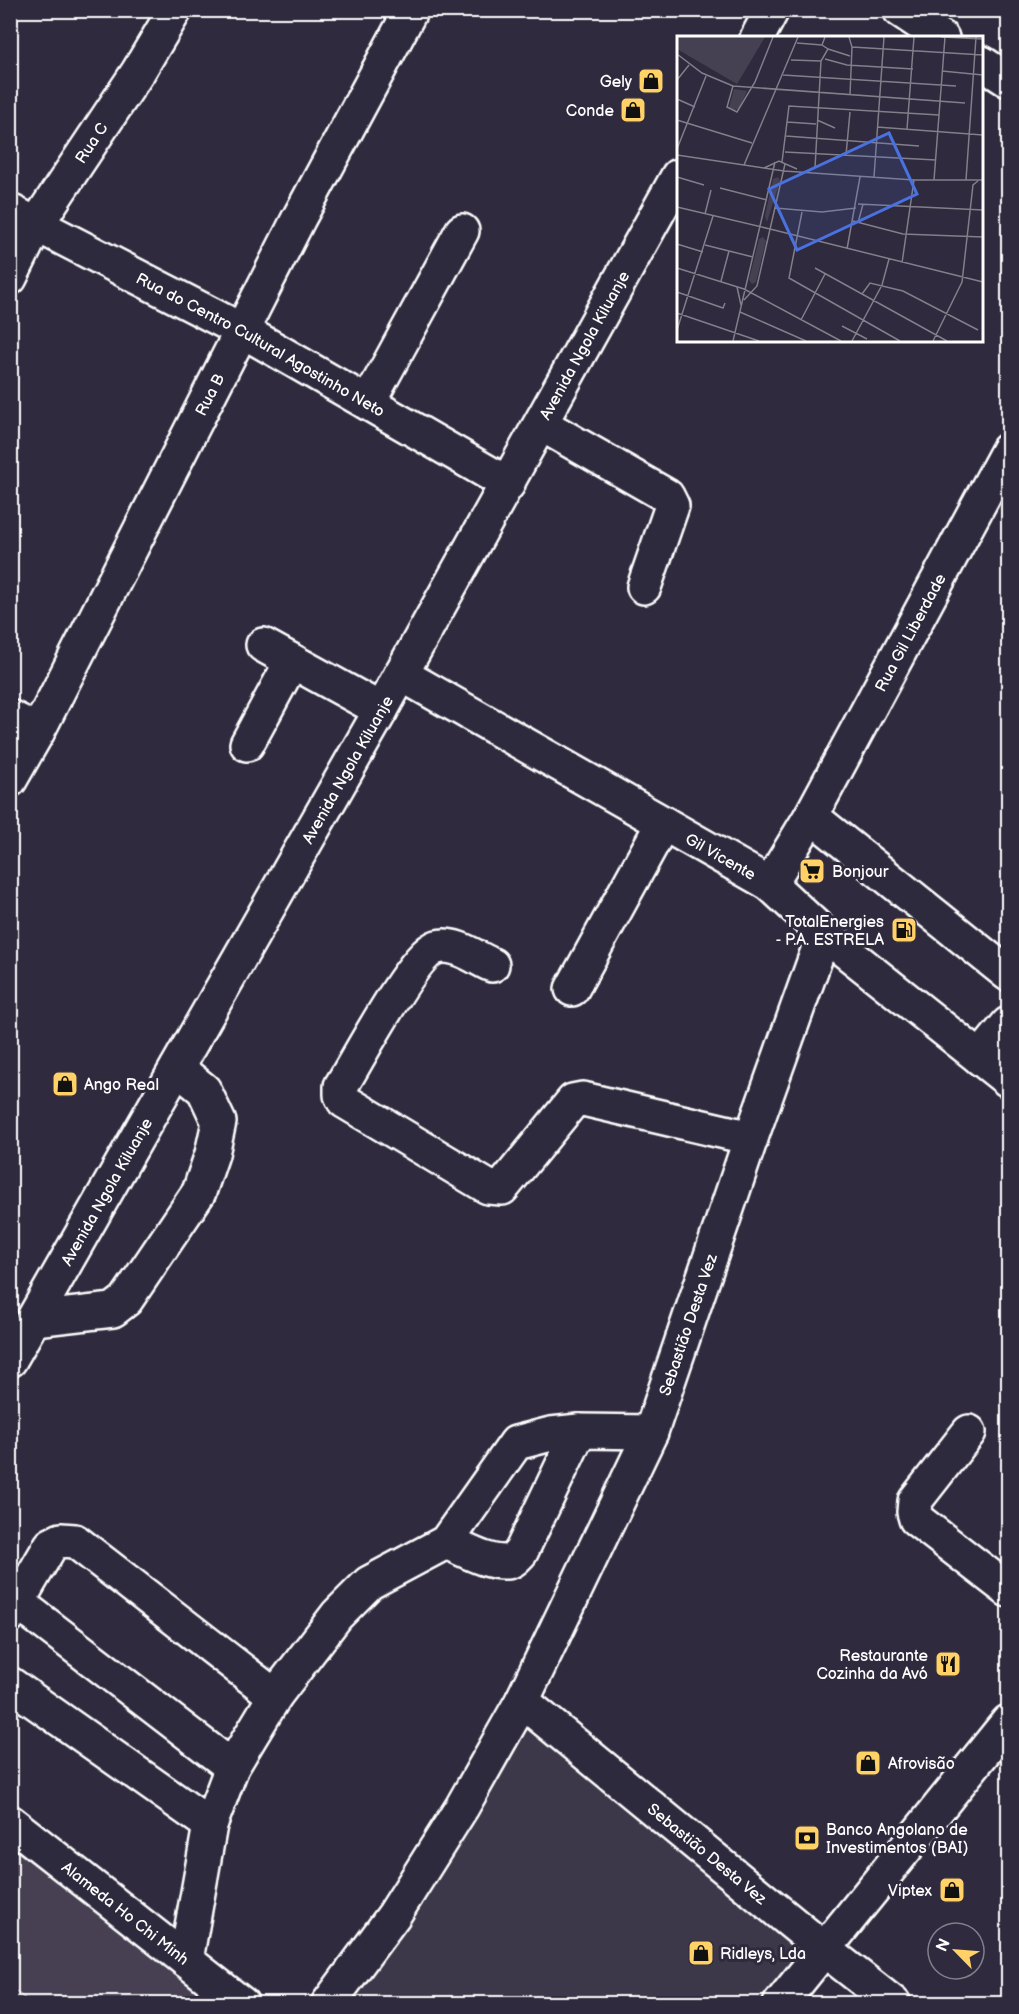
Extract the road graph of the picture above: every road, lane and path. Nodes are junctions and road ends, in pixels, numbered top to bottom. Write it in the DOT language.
graph roads {
  1 [pos="175,10"];
  2 [pos="411,10"];
  3 [pos="772,10"];
  4 [pos="900,10"];
  5 [pos="758,36"];
  6 [pos="939,36"];
  7 [pos="983,64"];
  8 [pos="1008,80"];
  9 [pos="677,178"];
  10 [pos="23,218"];
  11 [pos="462,231"];
  12 [pos="10,278"];
  13 [pos="243,331"];
  14 [pos="368,403"];
  15 [pos="541,424"];
  16 [pos="1008,450"];
  17 [pos="508,484"];
  18 [pos="644,586"];
  19 [pos="263,645"];
  20 [pos="292,661"];
  21 [pos="401,674"];
  22 [pos="381,710"];
  23 [pos="24,724"];
  24 [pos="247,744"];
  25 [pos="10,780"];
  26 [pos="811,816"];
  27 [pos="663,823"];
  28 [pos="770,885"];
  29 [pos="824,934"];
  30 [pos="492,965"];
  31 [pos="1008,974"];
  32 [pos="572,988"];
  33 [pos="1008,1024"];
  34 [pos="980,1058"];
  35 [pos="177,1068"];
  36 [pos="1008,1080"];
  37 [pos="752,1138"];
  38 [pos="34,1319"];
  39 [pos="10,1360"];
  40 [pos="579,1431"];
  41 [pos="651,1432"];
  42 [pos="969,1432"];
  43 [pos="446,1542"];
  44 [pos="1008,1590"];
  45 [pos="14,1609"];
  46 [pos="10,1684"];
  47 [pos="275,1696"];
  48 [pos="522,1701"];
  49 [pos="1008,1722"];
  50 [pos="232,1767"];
  51 [pos="10,1822"];
  52 [pos="210,1825"];
  53 [pos="824,1949"];
  54 [pos="186,1960"];
  55 [pos="242,2004"];
  56 [pos="328,2004"];
  57 [pos="780,2004"];
  58 [pos="894,2004"];
  1 -- 10 [label="street, Rua C"];
  2 -- 13 [label="street, Rua B"];
  3 -- 5 [label="street"];
  4 -- 6 [label="street"];
  7 -- 8 [label="street"];
  9 -- 15 [label="street, Avenida Ngola Kiluanje"];
  10 -- 12 [label="street, Rua C"];
  10 -- 13 [label="street, Rua do Centro Cultural Agostinho Neto"];
  11 -- 14 [label="street"];
  13 -- 14 [label="street, Rua do Centro Cultural Agostinho Neto"];
  13 -- 23 [label="street, Rua B"];
  14 -- 17 [label="street, Rua do Centro Cultural Agostinho Neto"];
  15 -- 17 [label="street, Avenida Ngola Kiluanje"];
  15 -- 18 [label="street"];
  16 -- 26 [label="street, Rua Gil Liberdade"];
  17 -- 21 [label="street, Avenida Ngola Kiluanje"];
  19 -- 20 [label="street"];
  20 -- 22 [label="street"];
  20 -- 24 [label="street"];
  21 -- 22 [label="street, Avenida Ngola Kiluanje"];
  21 -- 27 [label="street, Gil Vicente"];
  22 -- 35 [label="street, Avenida Ngola Kiluanje"];
  23 -- 25 [label="street, Rua B"];
  26 -- 28 [label="street, Rua Gil Liberdade"];
  26 -- 31 [label="street"];
  27 -- 28 [label="street, Gil Vicente"];
  27 -- 32 [label="street"];
  28 -- 29 [label="street, Gil Vicente"];
  29 -- 34 [label="street, Gil Vicente"];
  29 -- 37 [label="street, Sebastião Desta Vez"];
  30 -- 37 [label="street"];
  33 -- 34 [label="street"];
  34 -- 36 [label="street, Gil Vicente"];
  35 -- 38 [label="street, Avenida Ngola Kiluanje"];
  35 -- 38 [label="street"];
  37 -- 41 [label="street, Sebastião Desta Vez"];
  38 -- 39 [label="street, Avenida Ngola Kiluanje"];
  40 -- 41 [label="street"];
  40 -- 43 [label="street"];
  40 -- 43 [label="street"];
  41 -- 48 [label="street, Sebastião Desta Vez"];
  42 -- 44 [label="street"];
  43 -- 47 [label="street"];
  45 -- 47 [label="street"];
  45 -- 50 [label="street"];
  46 -- 52 [label="street"];
  47 -- 50 [label="street"];
  48 -- 53 [label="street, Sebastião Desta Vez"];
  48 -- 56 [label="street, Sebastião Desta Vez"];
  49 -- 53 [label="street"];
  50 -- 52 [label="street"];
  51 -- 54 [label="street, Alameda Ho Chi Minh"];
  52 -- 54 [label="street"];
  53 -- 57 [label="street"];
  53 -- 58 [label="street, Sebastião Desta Vez"];
  54 -- 55 [label="street, Alameda Ho Chi Minh"];
}
